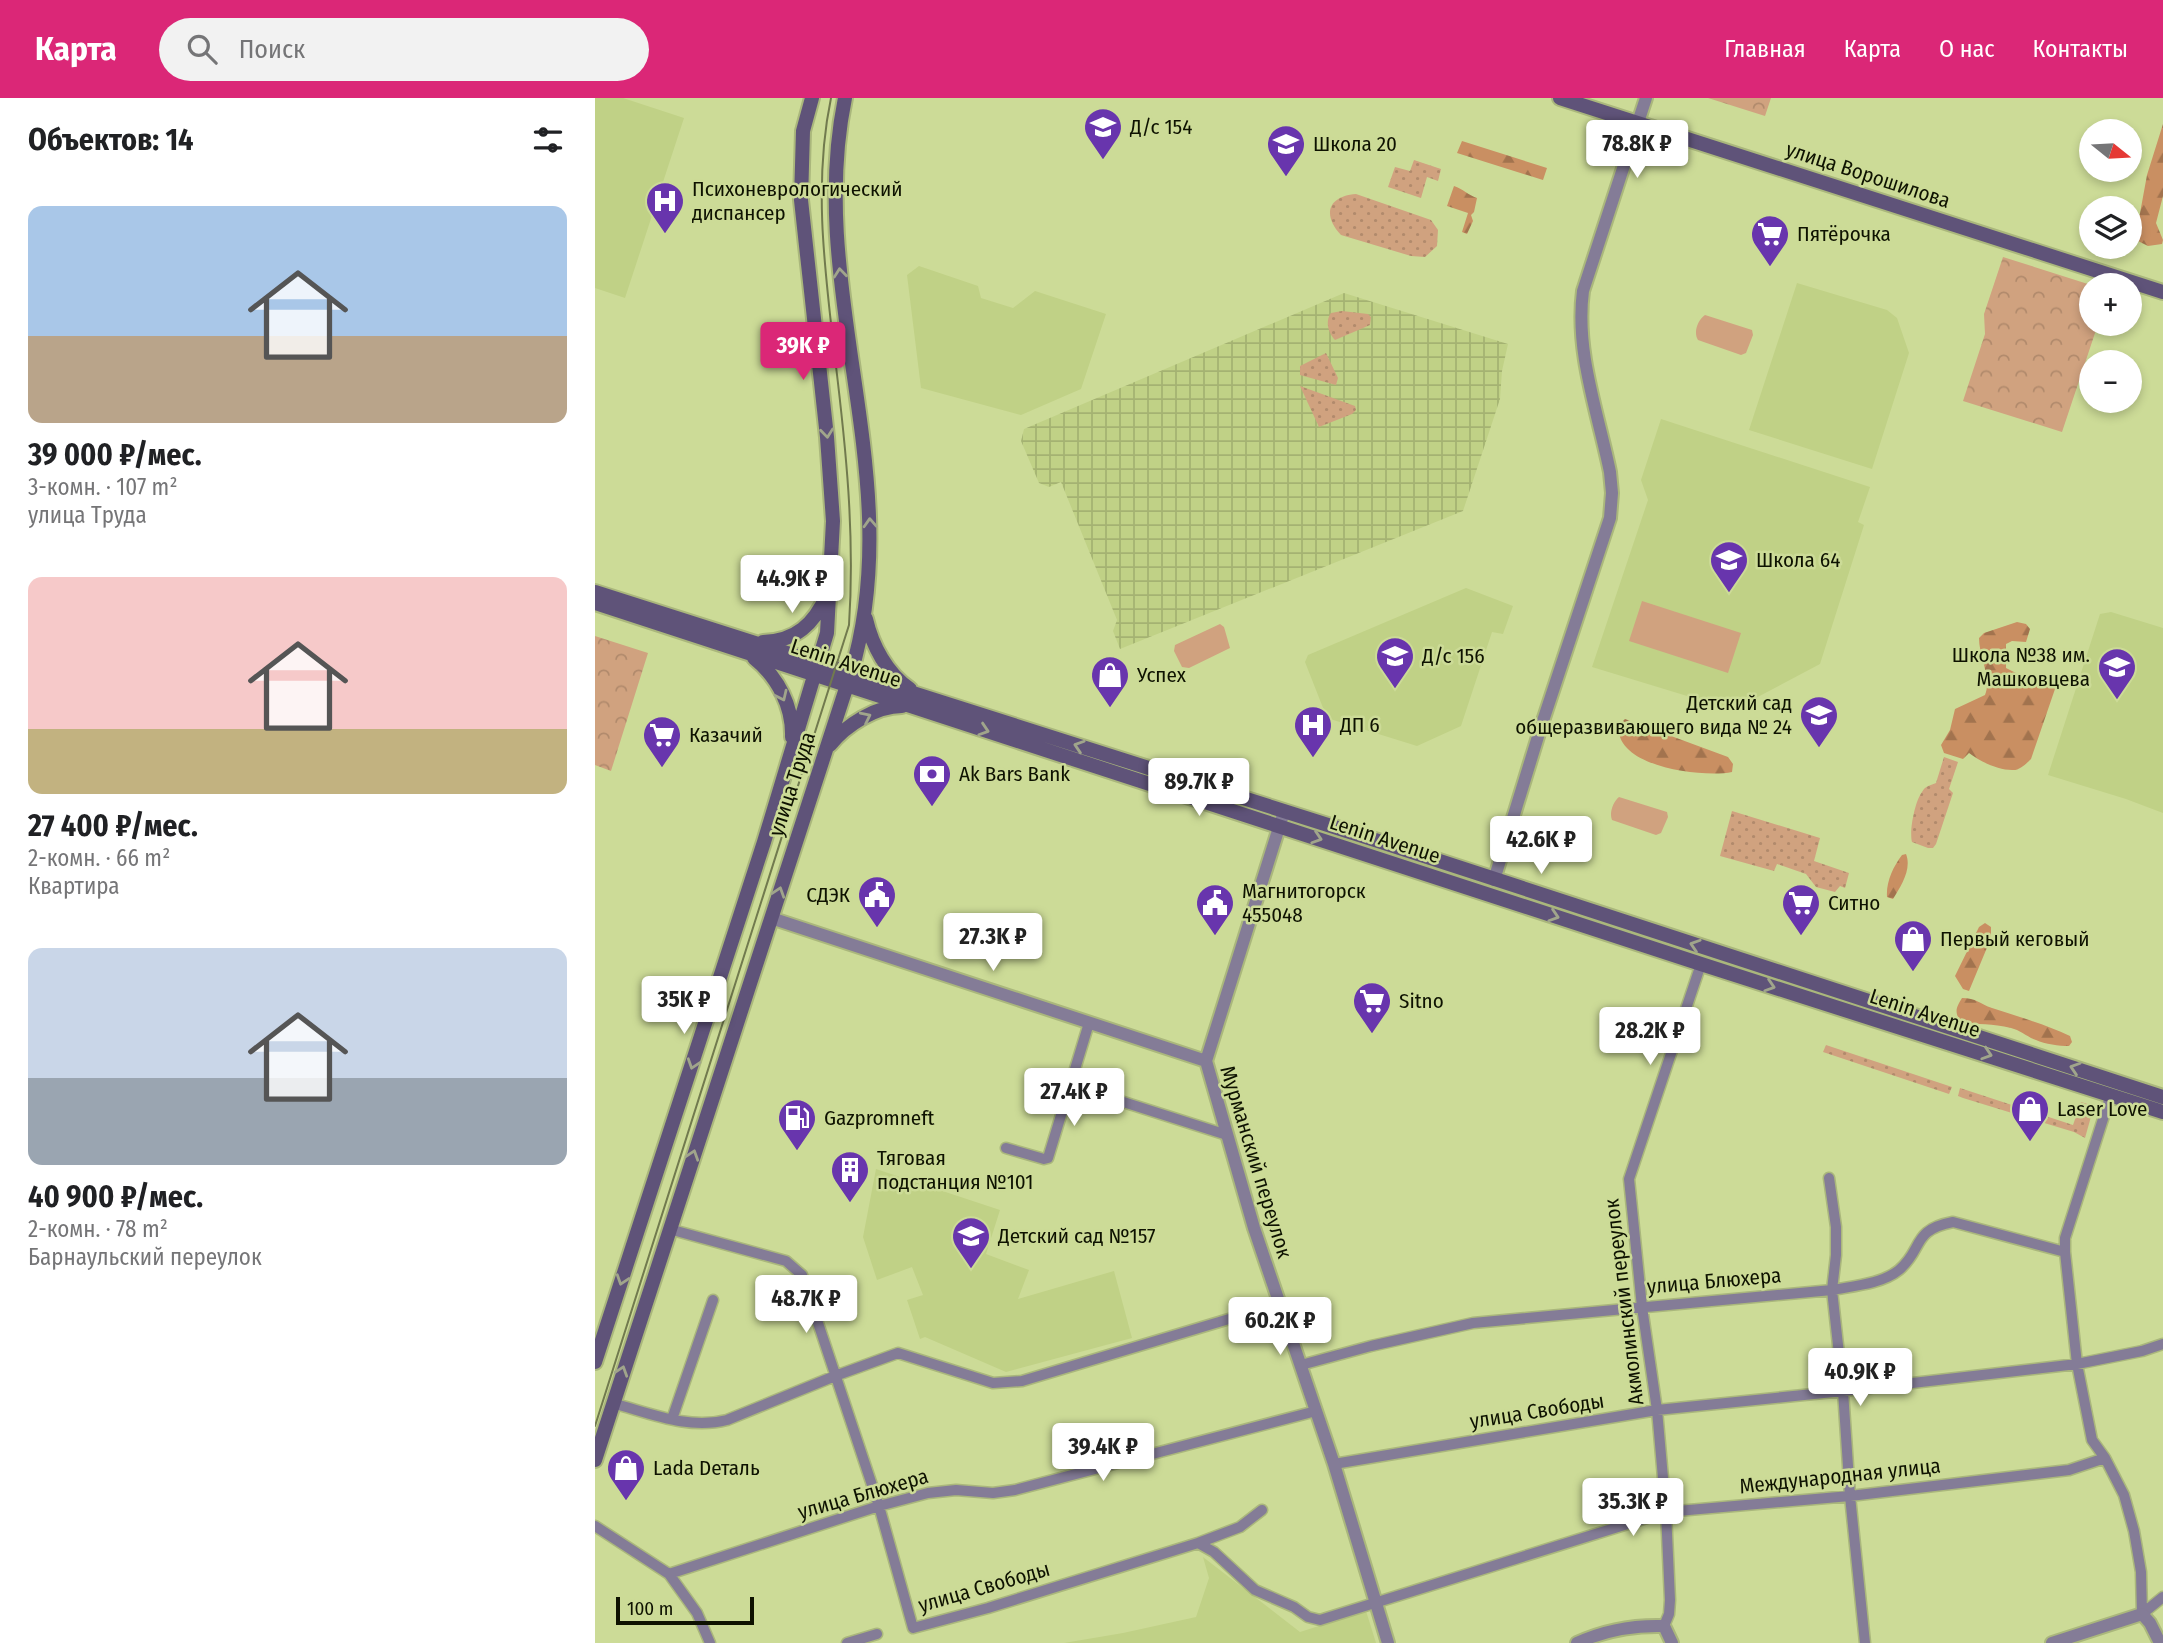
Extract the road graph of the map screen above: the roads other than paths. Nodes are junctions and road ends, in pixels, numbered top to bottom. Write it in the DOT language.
graph roads {
  1 [pos="811,98"];
  2 [pos="845,98"];
  3 [pos="1560,98"];
  4 [pos="1646,98"];
  5 [pos="1637,123"];
  6 [pos="2163,292"];
  7 [pos="830,588"];
  8 [pos="595,592"];
  9 [pos="595,603"];
  10 [pos="865,615"];
  11 [pos="750,647"];
  12 [pos="816,669"];
  13 [pos="848,680"];
  14 [pos="919,702"];
  15 [pos="792,750"];
  16 [pos="824,751"];
  17 [pos="1284,811"];
  18 [pos="1279,825"];
  19 [pos="1494,880"];
  20 [pos="1489,895"];
  21 [pos="771,918"];
  22 [pos="1701,964"];
  23 [pos="1089,1023"];
  24 [pos="1206,1061"];
  25 [pos="1070,1085"];
  26 [pos="2113,1087"];
  27 [pos="2163,1097"];
  28 [pos="2163,1112"];
  29 [pos="1227,1135"];
  30 [pos="1006,1148"];
  31 [pos="1829,1178"];
  32 [pos="669,1229"];
  33 [pos="2065,1252"];
  34 [pos="1832,1290"];
  35 [pos="713,1300"];
  36 [pos="1279,1304"];
  37 [pos="1642,1307"];
  38 [pos="2163,1344"];
  39 [pos="595,1362"];
  40 [pos="2077,1364"];
  41 [pos="1301,1365"];
  42 [pos="835,1376"];
  43 [pos="1843,1391"];
  44 [pos="612,1403"];
  45 [pos="1657,1410"];
  46 [pos="1315,1412"];
  47 [pos="672,1419"];
  48 [pos="2105,1458"];
  49 [pos="595,1460"];
  50 [pos="1334,1464"];
  51 [pos="1850,1496"];
  52 [pos="880,1506"];
  53 [pos="1262,1510"];
  54 [pos="1666,1512"];
  55 [pos="595,1526"];
  56 [pos="1198,1543"];
  57 [pos="669,1574"];
  58 [pos="2163,1597"];
  59 [pos="1375,1602"];
  60 [pos="2142,1614"];
  61 [pos="1664,1626"];
  62 [pos="877,1634"];
  63 [pos="709,1643"];
  64 [pos="847,1643"];
  65 [pos="1388,1643"];
  66 [pos="1577,1643"];
  67 [pos="1672,1643"];
  68 [pos="1865,1643"];
  69 [pos="2052,1643"];
  70 [pos="2160,1643"];
  1 -- 7 [label="main road, улица Труда, one-way"];
  10 -- 2 [label="main road, улица Труда, one-way"];
  3 -- 5 [label="main road, улица Ворошилова"];
  4 -- 5 [label="street"];
  5 -- 6 [label="main road, улица Ворошилова"];
  5 -- 19 [label="street"];
  7 -- 11 [label="main road"];
  7 -- 12 [label="main road, улица Труда"];
  8 -- 11 [label="main road, Lenin Avenue"];
  9 -- 11 [label="main road, Lenin Avenue"];
  10 -- 13 [label="main road, улица Труда"];
  10 -- 14 [label="main road"];
  11 -- 12 [label="main road, Lenin Avenue"];
  11 -- 15 [label="main road, one-way"];
  12 -- 13 [label="main road, Lenin Avenue"];
  12 -- 15 [label="main road, улица Труда"];
  13 -- 14 [label="main road, Lenin Avenue"];
  13 -- 16 [label="main road, улица Труда"];
  16 -- 14 [label="main road, one-way"];
  17 -- 14 [label="main road, Lenin Avenue, one-way"];
  14 -- 18 [label="main road, Lenin Avenue, one-way"];
  15 -- 39 [label="main road, улица Труда, one-way"];
  21 -- 16 [label="main road, улица Труда, one-way"];
  17 -- 18 [label="street, Мурманский переулок"];
  17 -- 19 [label="main road, Lenin Avenue"];
  18 -- 20 [label="main road, Lenin Avenue, one-way"];
  18 -- 24 [label="street, Мурманский переулок"];
  19 -- 20 [label="main road"];
  26 -- 19 [label="main road, Lenin Avenue, one-way"];
  20 -- 22 [label="main road, Lenin Avenue, one-way"];
  21 -- 23 [label="street"];
  32 -- 21 [label="main road, улица Труда, one-way"];
  22 -- 26 [label="main road, Lenin Avenue, one-way"];
  22 -- 37 [label="street, Акмолинский переулок"];
  23 -- 24 [label="street"];
  23 -- 25 [label="street"];
  24 -- 29 [label="street, Мурманский переулок"];
  25 -- 29 [label="street"];
  25 -- 30 [label="street"];
  26 -- 27 [label="main road, Lenin Avenue"];
  26 -- 28 [label="main road, Lenin Avenue"];
  26 -- 33 [label="street"];
  29 -- 36 [label="street, Мурманский переулок"];
  31 -- 34 [label="street"];
  32 -- 42 [label="street"];
  44 -- 32 [label="main road, улица Труда, one-way"];
  33 -- 34 [label="street, улица Блюхера"];
  33 -- 40 [label="street"];
  34 -- 37 [label="street, улица Блюхера"];
  34 -- 43 [label="street"];
  35 -- 47 [label="street"];
  36 -- 41 [label="street, Мурманский переулок"];
  36 -- 42 [label="street"];
  37 -- 41 [label="street, улица Блюхера"];
  37 -- 45 [label="street, Акмолинский переулок"];
  38 -- 40 [label="street, улица Свободы"];
  40 -- 43 [label="street, улица Свободы"];
  40 -- 48 [label="street"];
  41 -- 46 [label="street, Мурманский переулок"];
  42 -- 47 [label="street"];
  42 -- 52 [label="street"];
  43 -- 45 [label="street, улица Свободы"];
  43 -- 51 [label="street"];
  44 -- 47 [label="street"];
  44 -- 49 [label="main road, улица Труда"];
  45 -- 50 [label="street, улица Свободы"];
  45 -- 54 [label="street, Акмолинский переулок"];
  46 -- 50 [label="street, Мурманский переулок"];
  46 -- 52 [label="street, улица Блюхера"];
  48 -- 51 [label="street, Международная улица"];
  48 -- 60 [label="street"];
  50 -- 59 [label="street, Мурманский переулок"];
  51 -- 54 [label="street, Международная улица"];
  51 -- 68 [label="street"];
  52 -- 56 [label="street, улица Свободы"];
  52 -- 57 [label="street, улица Блюхера"];
  53 -- 56 [label="street, улица Свободы"];
  54 -- 59 [label="street, Международная улица"];
  54 -- 61 [label="street, Акмолинский переулок"];
  55 -- 57 [label="street"];
  56 -- 59 [label="street, Международная улица"];
  57 -- 63 [label="street"];
  58 -- 60 [label="street"];
  59 -- 65 [label="street, Мурманский переулок"];
  60 -- 69 [label="street"];
  60 -- 70 [label="street"];
  61 -- 66 [label="street"];
  61 -- 67 [label="street"];
  62 -- 64 [label="street"];
}
